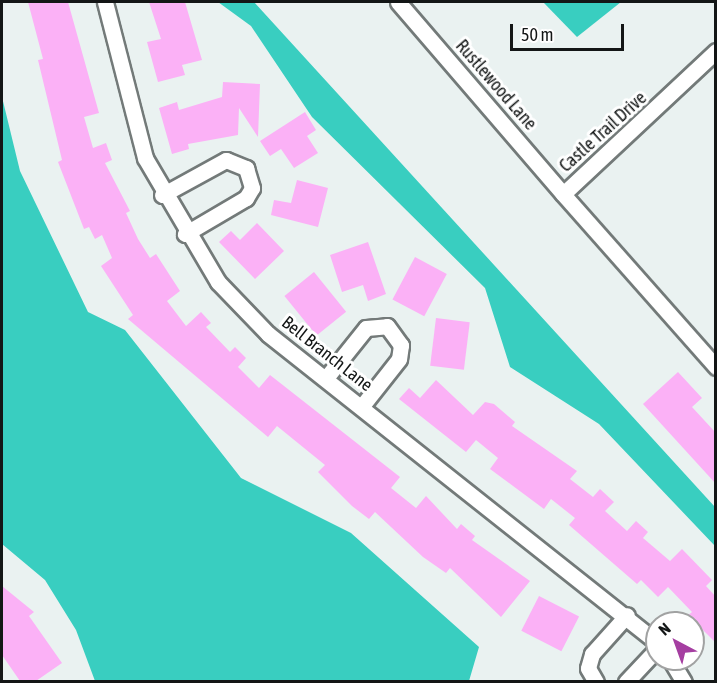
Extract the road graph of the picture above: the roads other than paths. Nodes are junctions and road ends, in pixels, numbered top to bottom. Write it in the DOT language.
graph roads {
  1 [pos="105,2"];
  2 [pos="399,2"];
  3 [pos="716,51"];
  4 [pos="563,194"];
  5 [pos="162,195"];
  6 [pos="185,234"];
  7 [pos="716,367"];
  8 [pos="326,378"];
  9 [pos="362,406"];
  10 [pos="627,615"];
  11 [pos="645,631"];
  12 [pos="645,661"];
  13 [pos="596,681"];
  14 [pos="626,681"];
  1 -- 5 [label="street, Bell Branch Lane"];
  2 -- 4 [label="street, Rustlewood Lane"];
  3 -- 4 [label="street, Castle Trail Drive"];
  4 -- 7 [label="street, Castle Trail Drive"];
  5 -- 6 [label="street, Bell Branch Lane"];
  5 -- 6 [label="street"];
  6 -- 8 [label="street, Bell Branch Lane"];
  8 -- 9 [label="street, Bell Branch Lane"];
  8 -- 9 [label="street"];
  9 -- 10 [label="street, Bell Branch Lane"];
  10 -- 11 [label="street, Bell Branch Lane"];
  10 -- 13 [label="street"];
  12 -- 14 [label="street"];
}
